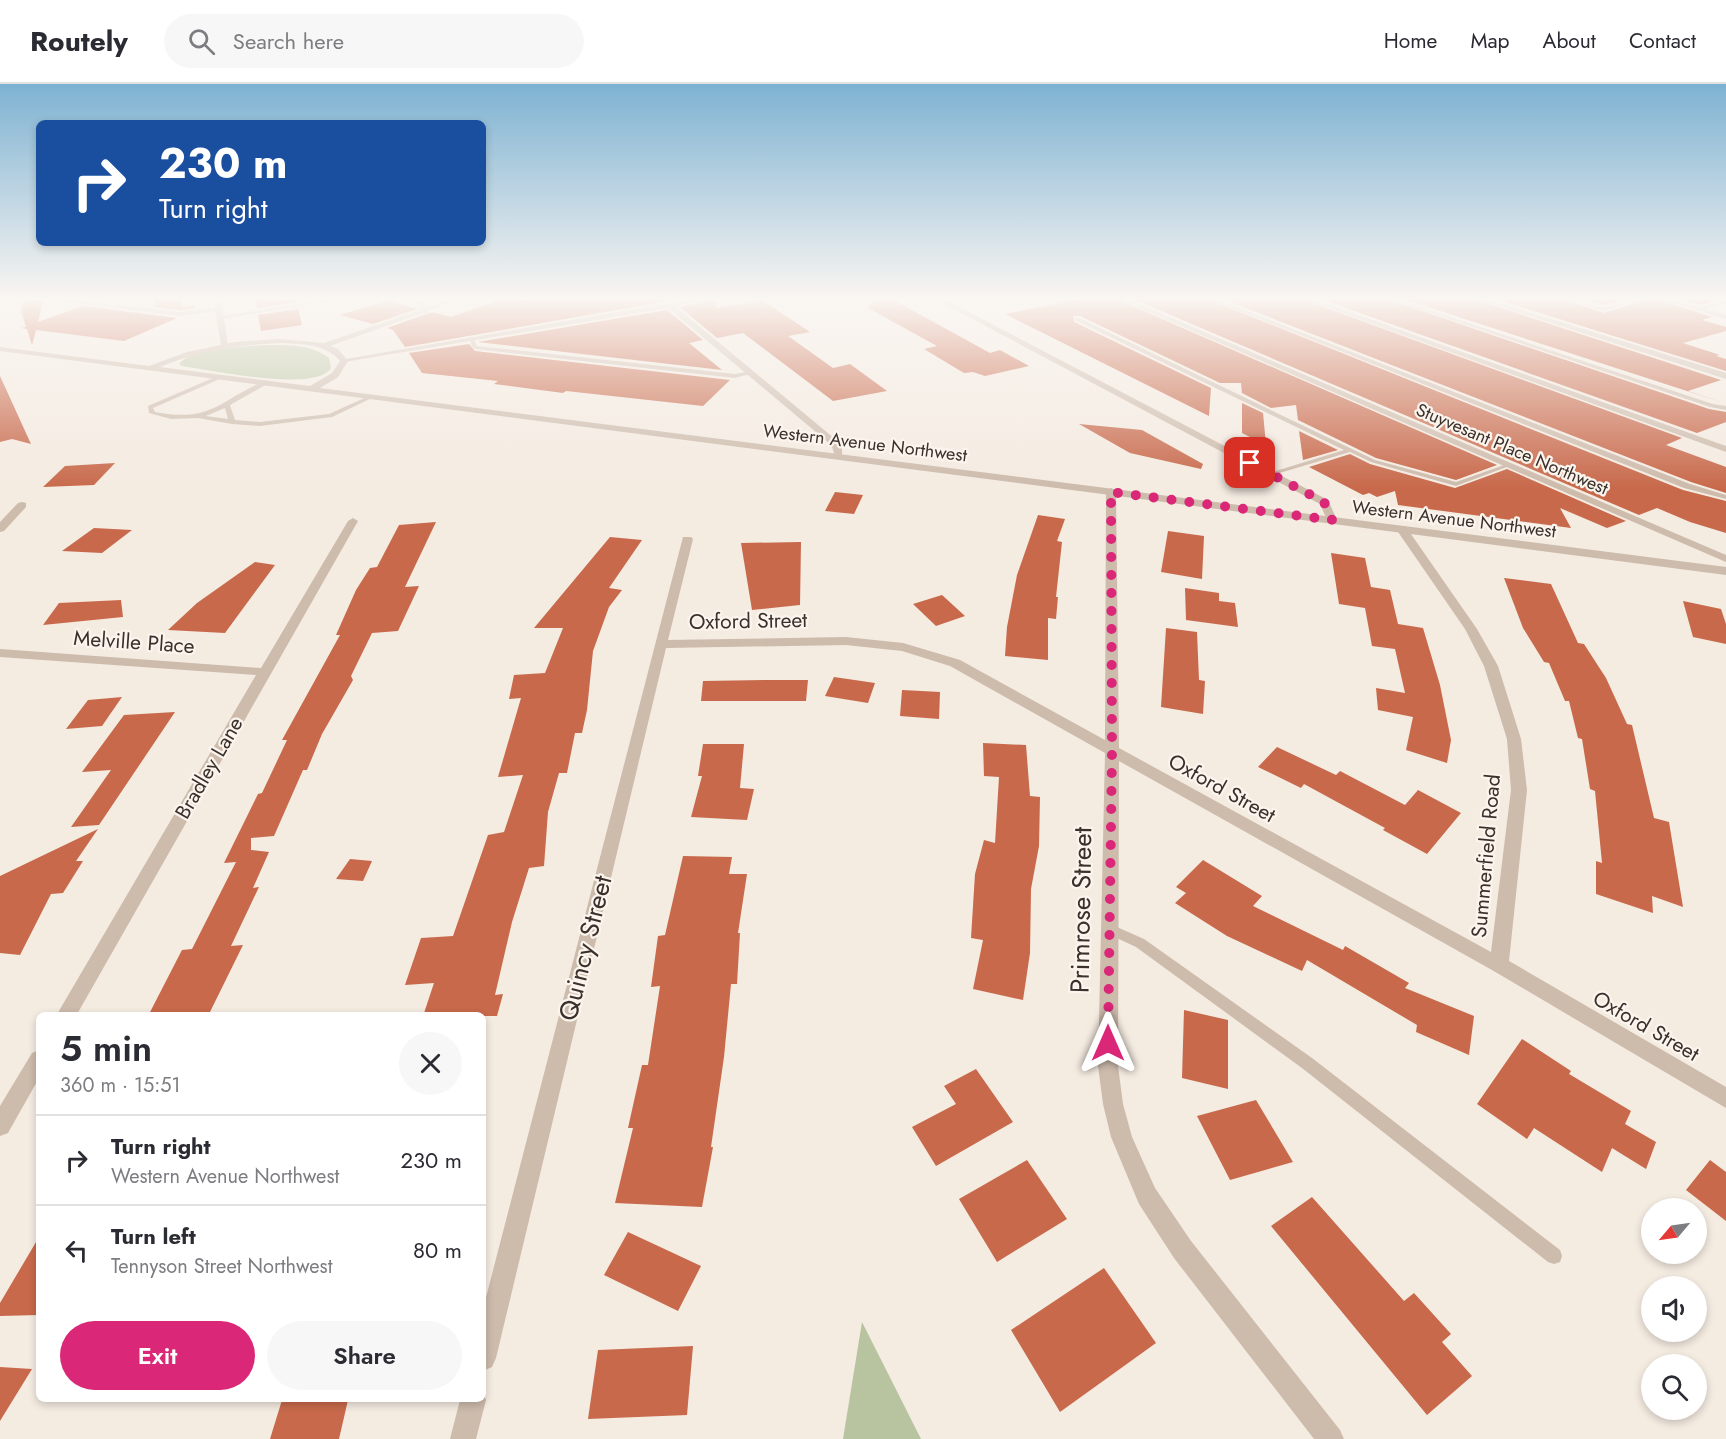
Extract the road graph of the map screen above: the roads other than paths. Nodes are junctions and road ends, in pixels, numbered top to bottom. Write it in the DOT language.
graph roads {
  1 [pos="97,361"];
  2 [pos="168,361"];
  3 [pos="344,361"];
  4 [pos="595,361"];
  5 [pos="737,361"];
  6 [pos="1056,361"];
  7 [pos="1165,361"];
  8 [pos="1267,361"];
  9 [pos="1370,361"];
  10 [pos="1481,361"];
  11 [pos="1578,361"];
  12 [pos="1679,361"];
  13 [pos="151,368"];
  14 [pos="751,373"];
  15 [pos="1726,376"];
  16 [pos="220,377"];
  17 [pos="265,383"];
  18 [pos="312,389"];
  19 [pos="371,397"];
  20 [pos="227,404"];
  21 [pos="1726,408"];
  22 [pos="201,417"];
  23 [pos="232,422"];
  24 [pos="1726,449"];
  25 [pos="1350,450"];
  26 [pos="839,457"];
  27 [pos="1509,465"];
  28 [pos="1271,474"];
  29 [pos="1111,492"];
  30 [pos="1726,497"];
  31 [pos="22,505"];
  32 [pos="1332,520"];
  33 [pos="353,521"];
  34 [pos="0,529"];
  35 [pos="1402,529"];
  36 [pos="687,539"];
  37 [pos="1726,559"];
  38 [pos="1726,571"];
  39 [pos="661,644"];
  40 [pos="0,653"];
  41 [pos="265,672"];
  42 [pos="1112,751"];
  43 [pos="1110,929"];
  44 [pos="1499,965"];
  45 [pos="67,1012"];
  46 [pos="36,1064"];
  47 [pos="1726,1098"];
  48 [pos="0,1126"];
  49 [pos="1554,1256"];
  50 [pos="486,1346"];
  51 [pos="472,1402"];
  52 [pos="463,1439"];
  53 [pos="1331,1439"];
  1 -- 13 [label="street, Western Avenue Northwest"];
  2 -- 13 [label="street"];
  3 -- 18 [label="street"];
  4 -- 14 [label="lane"];
  5 -- 14 [label="street"];
  6 -- 28 [label="street"];
  7 -- 25 [label="lane"];
  8 -- 27 [label="street, Stuyvesant Place Northwest"];
  9 -- 30 [label="lane"];
  10 -- 24 [label="street"];
  11 -- 21 [label="lane"];
  12 -- 15 [label="street"];
  13 -- 16 [label="street, Western Avenue Northwest"];
  14 -- 26 [label="street"];
  16 -- 17 [label="street, Western Avenue Northwest"];
  16 -- 22 [label="lane"];
  17 -- 18 [label="street, Western Avenue Northwest"];
  17 -- 20 [label="lane"];
  18 -- 19 [label="street, Western Avenue Northwest"];
  19 -- 23 [label="lane"];
  19 -- 26 [label="street, Western Avenue Northwest"];
  20 -- 22 [label="lane"];
  20 -- 23 [label="lane"];
  22 -- 23 [label="lane"];
  25 -- 27 [label="lane"];
  25 -- 28 [label="lane"];
  26 -- 29 [label="street, Western Avenue Northwest"];
  27 -- 37 [label="street, Stuyvesant Place Northwest"];
  28 -- 32 [label="street"];
  29 -- 32 [label="street, Western Avenue Northwest"];
  29 -- 42 [label="street, Primrose Street"];
  31 -- 34 [label="street"];
  32 -- 35 [label="street, Western Avenue Northwest"];
  33 -- 41 [label="street, Bradley Lane"];
  35 -- 38 [label="street, Western Avenue Northwest"];
  35 -- 44 [label="street, Summerfield Road"];
  36 -- 39 [label="street, Quincy Street"];
  39 -- 42 [label="street, Oxford Street"];
  39 -- 50 [label="street, Quincy Street"];
  40 -- 41 [label="street, Melville Place"];
  41 -- 45 [label="street, Bradley Lane"];
  42 -- 43 [label="street, Primrose Street"];
  42 -- 44 [label="street, Oxford Street"];
  43 -- 49 [label="lane"];
  43 -- 53 [label="street, Primrose Street"];
  44 -- 47 [label="street, Oxford Street"];
  46 -- 48 [label="street"];
  51 -- 52 [label="street"];
}
